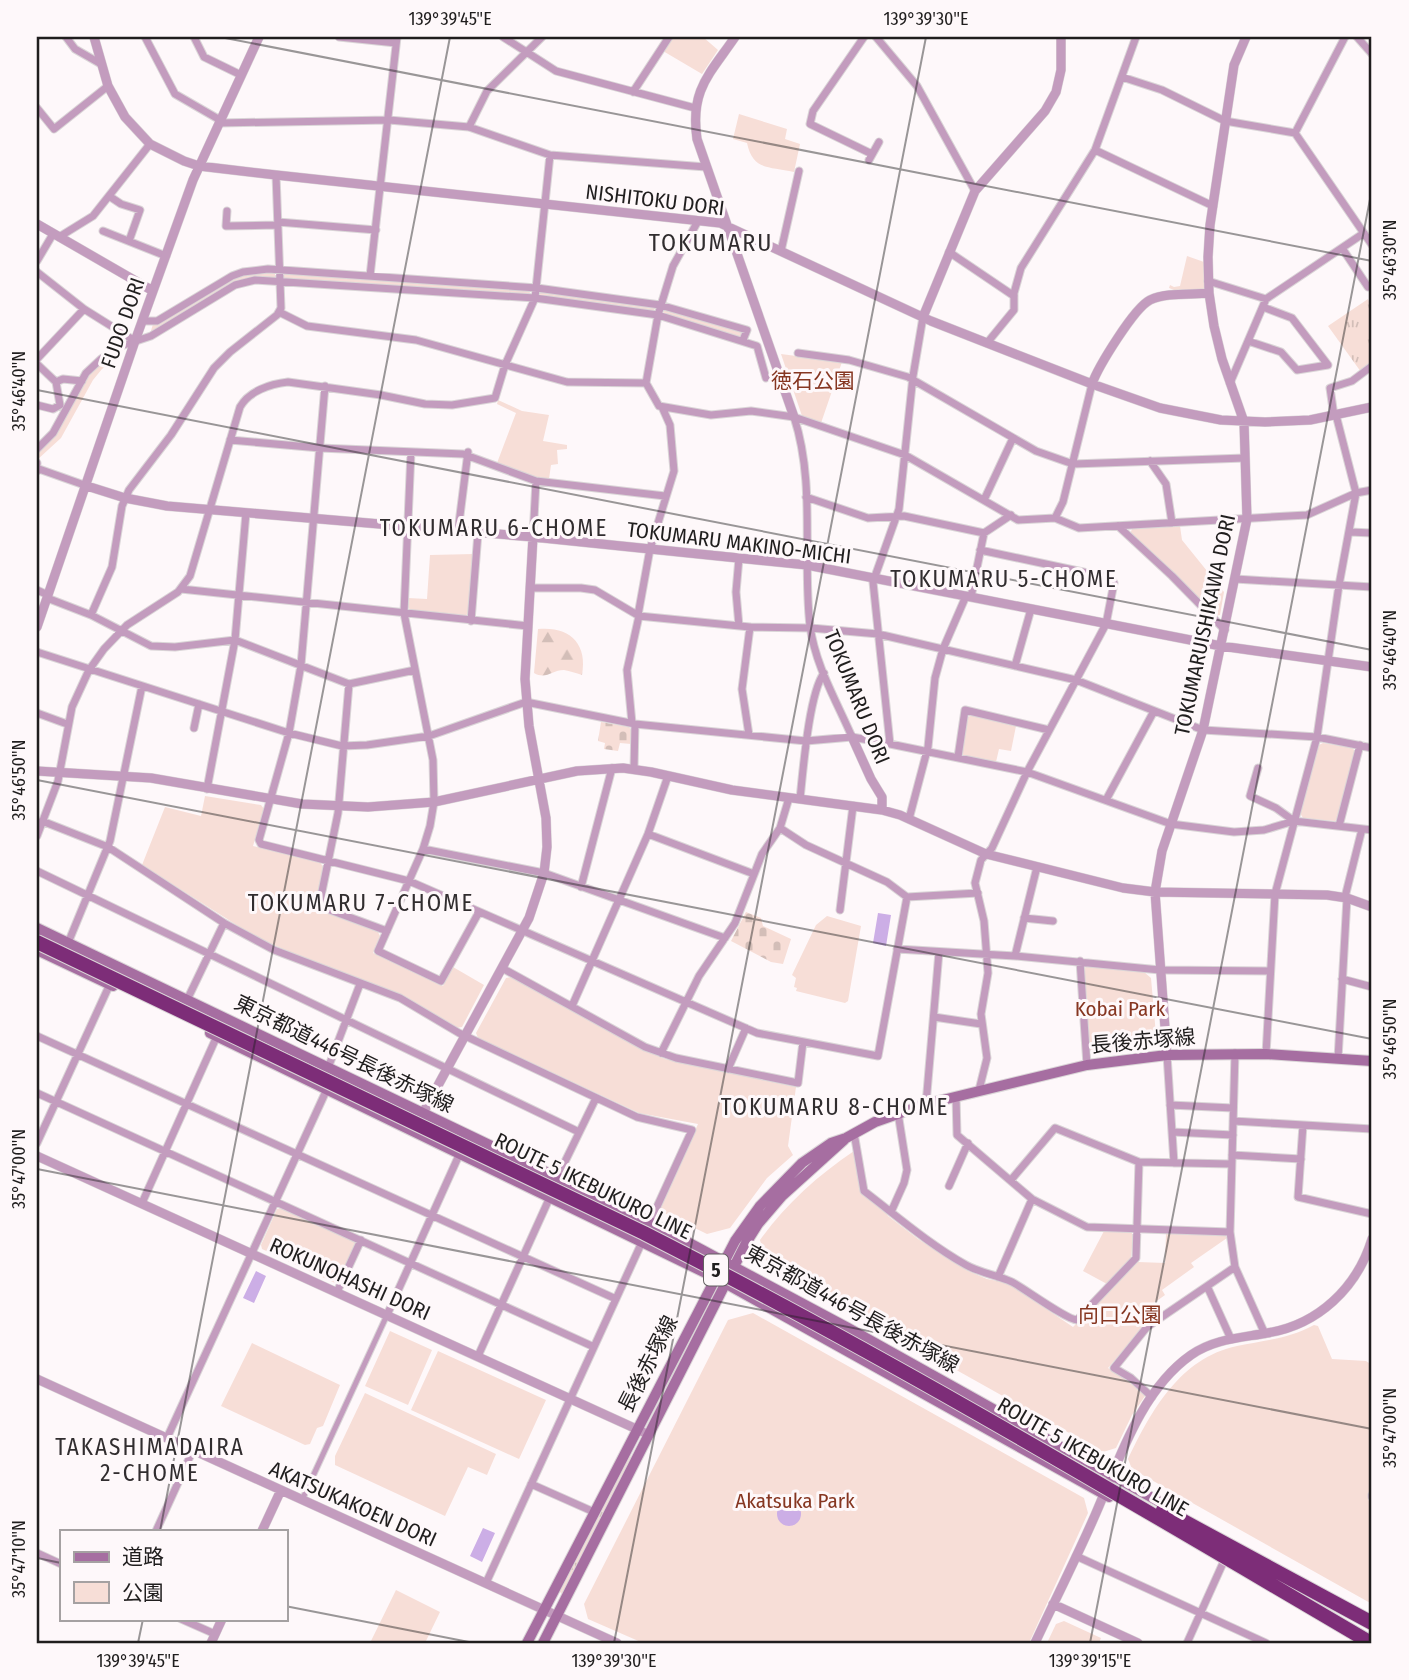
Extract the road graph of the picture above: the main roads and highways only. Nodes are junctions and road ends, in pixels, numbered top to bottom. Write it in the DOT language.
graph roads {
  1 [pos="37,928"];
  2 [pos="37,935"];
  3 [pos="37,942"];
  4 [pos="37,950"];
  5 [pos="1372,1061"];
  6 [pos="850,1136"];
  7 [pos="723,1260"];
  8 [pos="734,1265"];
  9 [pos="714,1277"];
  10 [pos="726,1284"];
  11 [pos="1372,1621"];
  12 [pos="1356,1642"];
  13 [pos="527,1643"];
  14 [pos="543,1643"];
  15 [pos="1371,1643"];
  1 -- 7 [label="main road, 東京都道446号長後赤塚線"];
  2 -- 11 [label="highway, ROUTE 5 IKEBUKURO LINE / 5, bridge"];
  3 -- 15 [label="highway, ROUTE 5 IKEBUKURO LINE / 5, bridge"];
  4 -- 9 [label="main road, 東京都道446号長後赤塚線"];
  5 -- 6 [label="main road, 長後赤塚線"];
  6 -- 7 [label="main road, 長後赤塚線"];
  6 -- 8 [label="main road, 長後赤塚線"];
  7 -- 8 [label="main road, 東京都道446号長後赤塚線"];
  7 -- 9 [label="main road, 長後赤塚線"];
  8 -- 10 [label="main road, 長後赤塚線"];
  8 -- 11 [label="main road, 東京都道446号長後赤塚線"];
  9 -- 10 [label="main road, 東京都道446号長後赤塚線"];
  9 -- 13 [label="main road, 長後赤塚線"];
  10 -- 12 [label="main road, 東京都道446号長後赤塚線"];
  10 -- 14 [label="main road, 長後赤塚線"];
}
